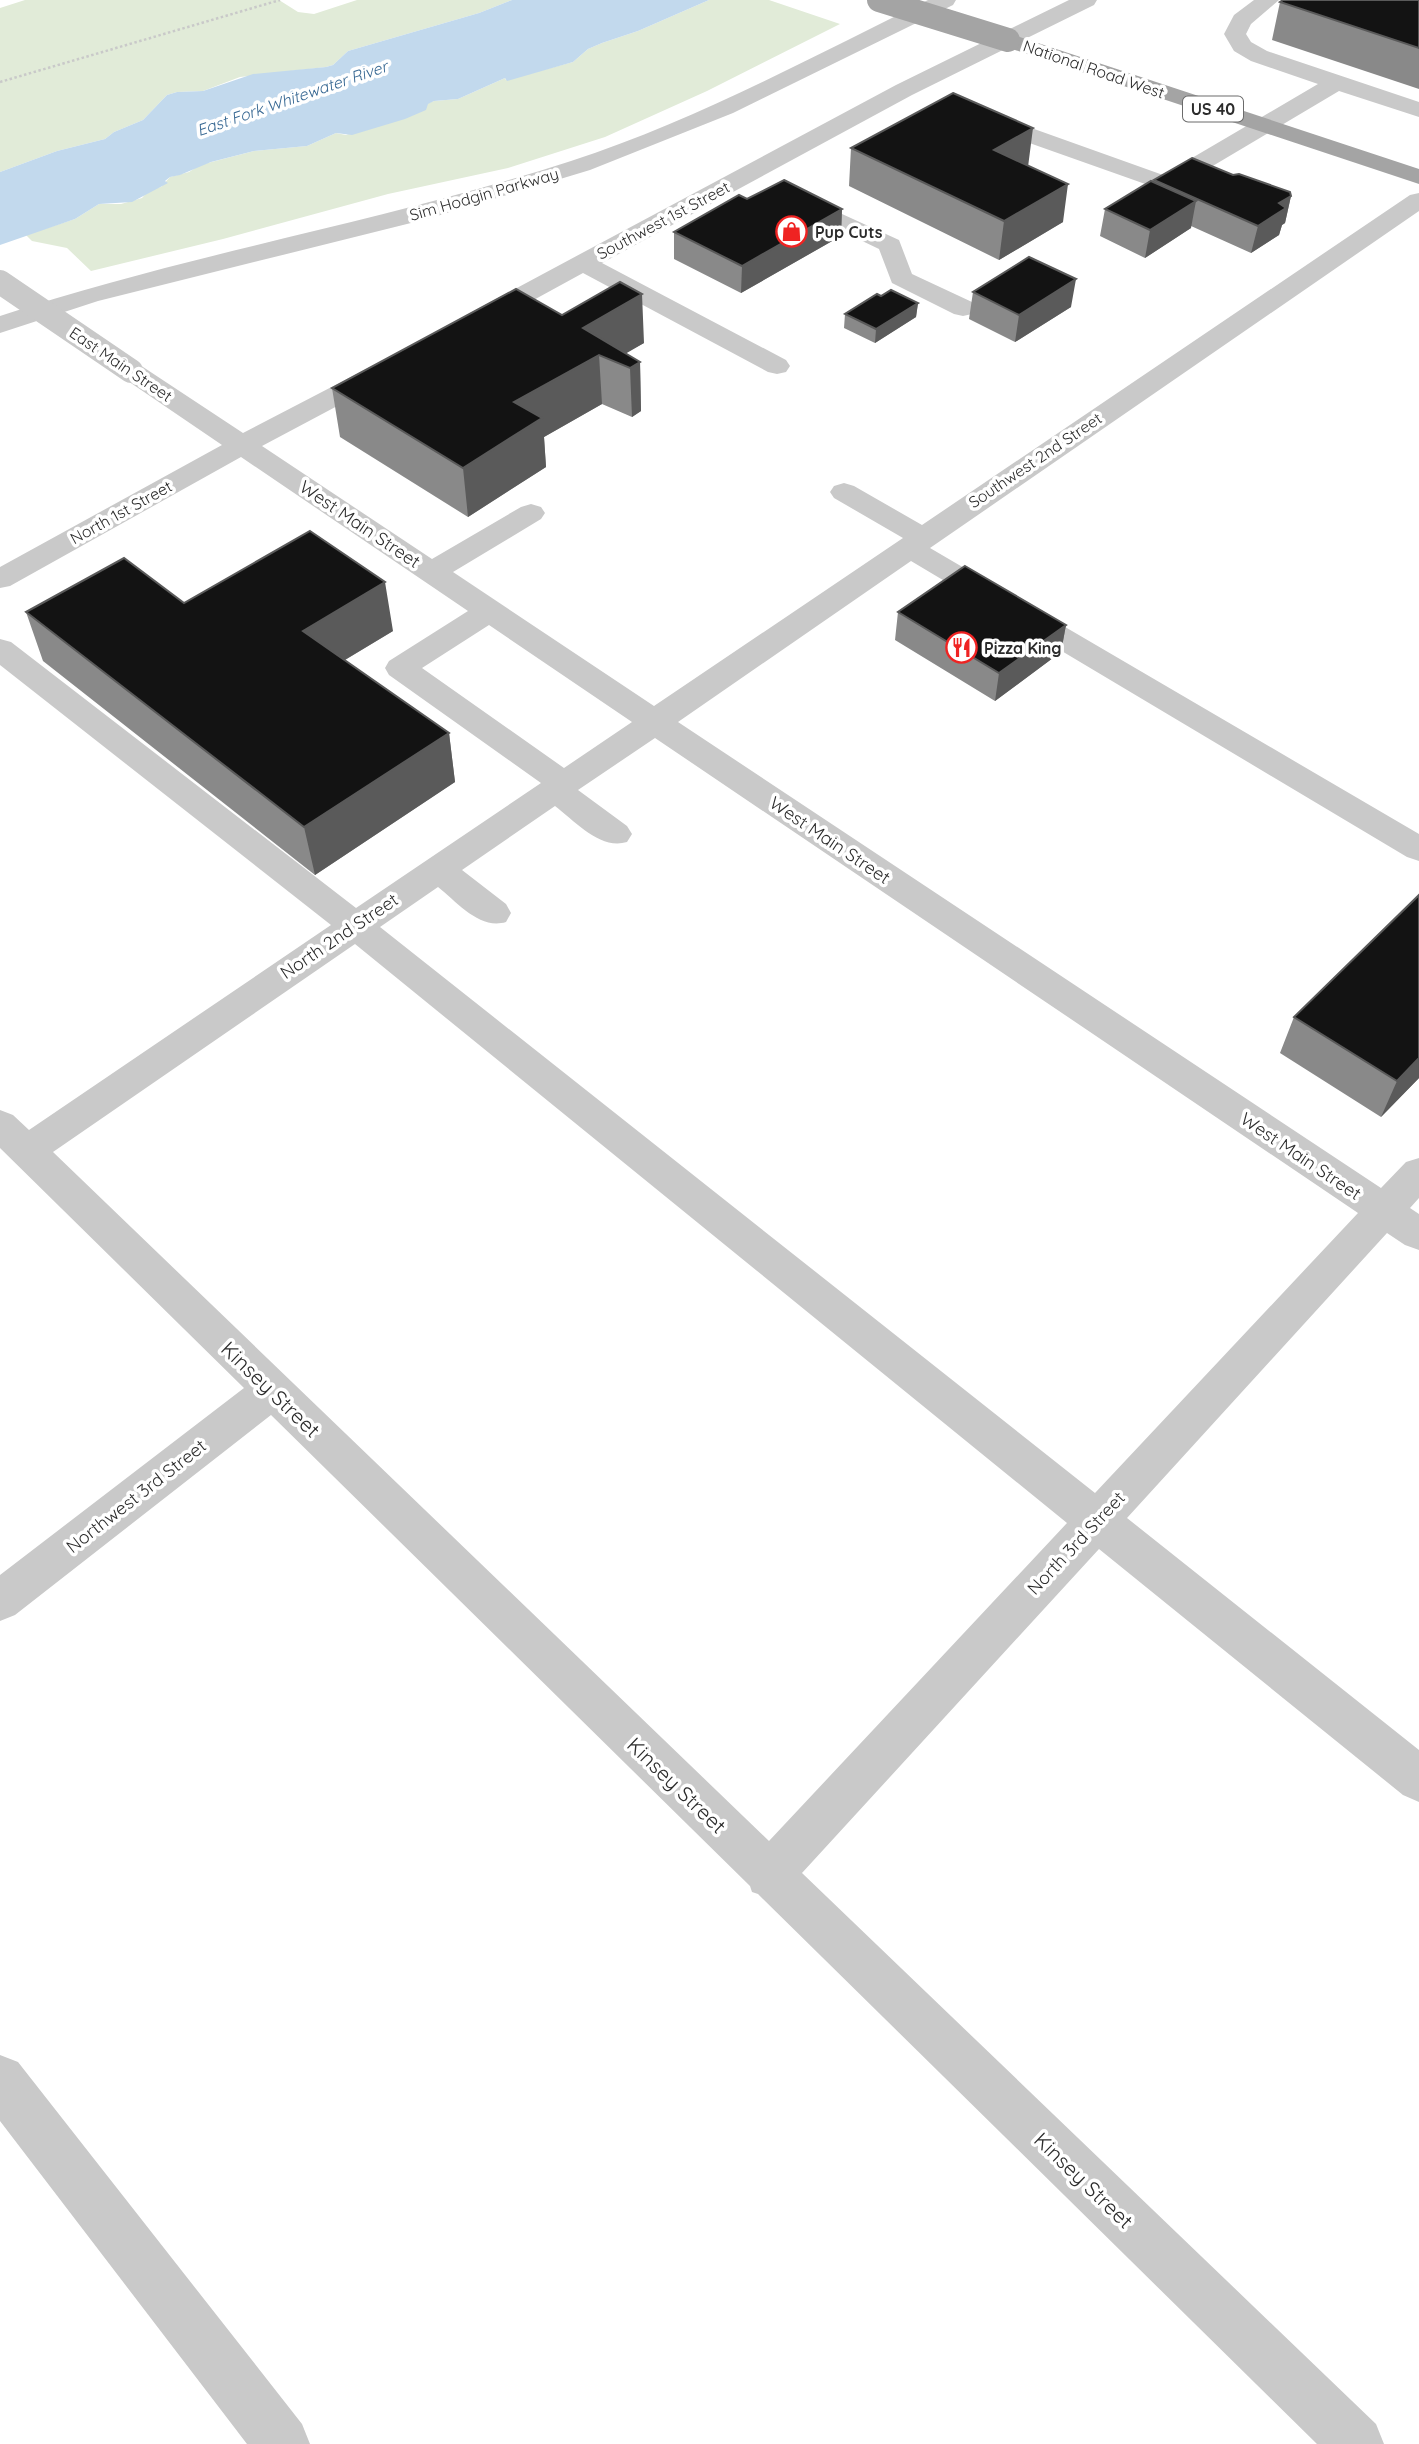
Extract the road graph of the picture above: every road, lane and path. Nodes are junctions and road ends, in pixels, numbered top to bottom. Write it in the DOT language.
graph roads {
  1 [pos="280,0"];
  2 [pos="879,0"];
  3 [pos="945,0"];
  4 [pos="1086,0"];
  5 [pos="1268,0"];
  6 [pos="1008,40"];
  7 [pos="0,82"];
  8 [pos="1337,82"];
  9 [pos="876,106"];
  10 [pos="1419,110"];
  11 [pos="967,113"];
  12 [pos="905,117"];
  13 [pos="1264,126"];
  14 [pos="745,176"];
  15 [pos="1419,177"];
  16 [pos="1419,200"];
  17 [pos="583,263"];
  18 [pos="0,282"];
  19 [pos="963,308"];
  20 [pos="0,325"];
  21 [pos="463,328"];
  22 [pos="403,360"];
  23 [pos="777,366"];
  24 [pos="243,445"];
  25 [pos="844,492"];
  26 [pos="531,513"];
  27 [pos="915,542"];
  28 [pos="432,572"];
  29 [pos="0,579"];
  30 [pos="489,611"];
  31 [pos="0,649"];
  32 [pos="652,722"];
  33 [pos="558,786"];
  34 [pos="615,834"];
  35 [pos="1419,849"];
  36 [pos="437,869"];
  37 [pos="494,913"];
  38 [pos="355,925"];
  39 [pos="13,1138"];
  40 [pos="1419,1173"];
  41 [pos="1383,1210"];
  42 [pos="1419,1234"];
  43 [pos="272,1390"];
  44 [pos="1097,1520"];
  45 [pos="0,1601"];
  46 [pos="1419,1779"];
  47 [pos="769,1875"];
  48 [pos="0,2080"];
  49 [pos="282,2444"];
  50 [pos="1356,2444"];
  1 -- 7 [label="path"];
  2 -- 6 [label="main road, US 40, bridge"];
  3 -- 20 [label="street, Sim Hodgin Parkway"];
  4 -- 6 [label="street, Southwest 1st Street"];
  5 -- 8 [label="street"];
  6 -- 9 [label="street, Southwest 1st Street"];
  6 -- 13 [label="main road, National Road West / US 40"];
  8 -- 10 [label="street"];
  8 -- 13 [label="street"];
  9 -- 12 [label="street"];
  9 -- 14 [label="street, Southwest 1st Street"];
  11 -- 13 [label="street"];
  13 -- 15 [label="main road, National Road West / US 40"];
  14 -- 17 [label="street, Southwest 1st Street"];
  14 -- 19 [label="street"];
  16 -- 27 [label="street, Southwest 2nd Street"];
  17 -- 21 [label="street, Southwest 1st Street"];
  17 -- 23 [label="street"];
  18 -- 24 [label="street, East Main Street, bridge"];
  22 -- 24 [label="street"];
  24 -- 28 [label="street, West Main Street"];
  24 -- 29 [label="street, North 1st Street"];
  25 -- 27 [label="street"];
  26 -- 28 [label="street"];
  27 -- 32 [label="street, Southwest 2nd Street"];
  27 -- 35 [label="street"];
  28 -- 30 [label="street, West Main Street"];
  30 -- 32 [label="street, West Main Street"];
  30 -- 33 [label="street"];
  31 -- 38 [label="street"];
  32 -- 33 [label="street, North 2nd Street"];
  32 -- 41 [label="street, West Main Street"];
  33 -- 34 [label="street"];
  33 -- 36 [label="street, North 2nd Street"];
  36 -- 37 [label="street"];
  36 -- 38 [label="street, North 2nd Street"];
  38 -- 39 [label="street, North 2nd Street"];
  38 -- 44 [label="street"];
  39 -- 43 [label="street, Kinsey Street"];
  40 -- 41 [label="street, North 3rd Street"];
  41 -- 42 [label="street, West Main Street"];
  41 -- 44 [label="street, North 3rd Street"];
  43 -- 45 [label="street, Northwest 3rd Street"];
  43 -- 47 [label="street, Kinsey Street"];
  44 -- 46 [label="street"];
  44 -- 47 [label="street, North 3rd Street"];
  47 -- 50 [label="street, Kinsey Street"];
  48 -- 49 [label="street"];
}
